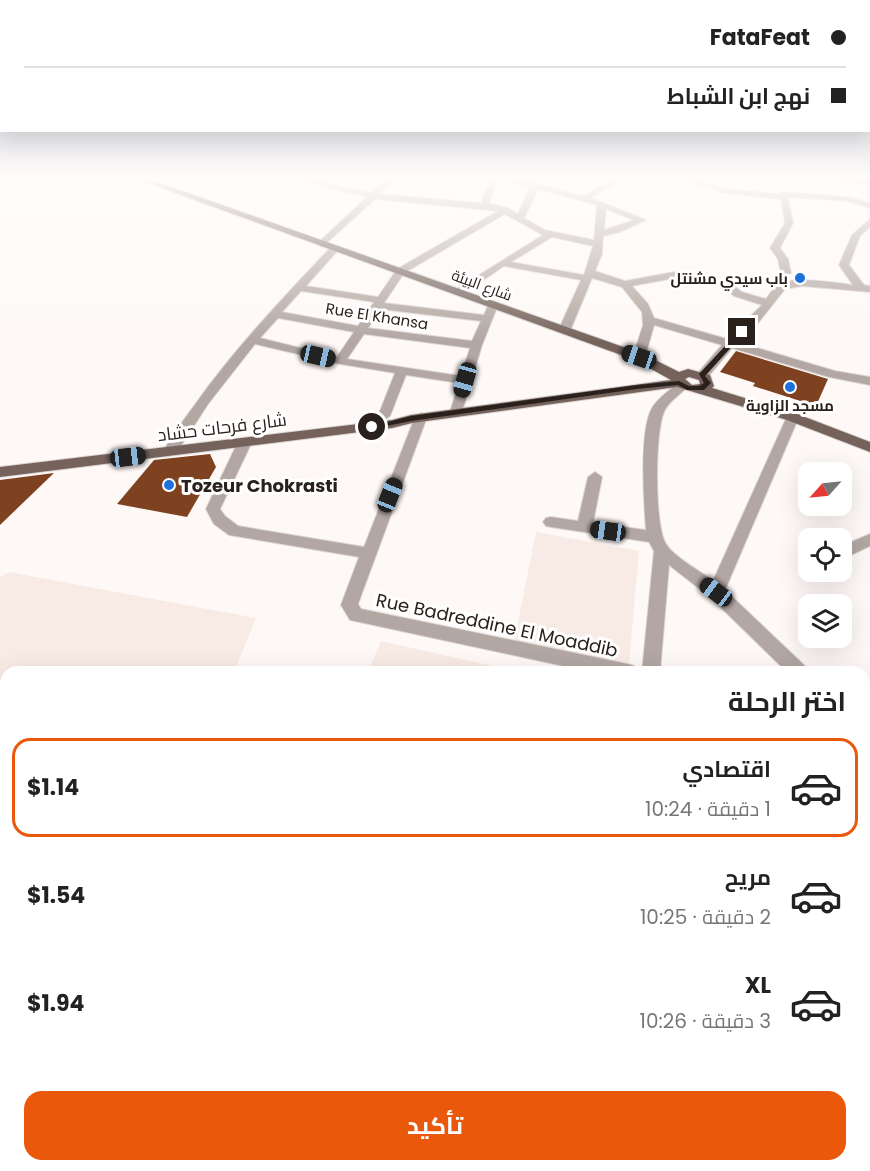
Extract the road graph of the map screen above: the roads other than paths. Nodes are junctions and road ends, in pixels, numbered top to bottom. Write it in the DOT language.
graph roads {
  1 [pos="290,233"];
  2 [pos="334,233"];
  3 [pos="466,233"];
  4 [pos="547,233"];
  5 [pos="600,233"];
  6 [pos="612,233"];
  7 [pos="786,233"];
  8 [pos="859,233"];
  9 [pos="551,234"];
  10 [pos="599,239"];
  11 [pos="322,244"];
  12 [pos="335,248"];
  13 [pos="502,263"];
  14 [pos="400,271"];
  15 [pos="786,273"];
  16 [pos="588,275"];
  17 [pos="624,285"];
  18 [pos="298,288"];
  19 [pos="866,289"];
  20 [pos="463,294"];
  21 [pos="378,302"];
  22 [pos="766,303"];
  23 [pos="493,305"];
  24 [pos="274,314"];
  25 [pos="448,314"];
  26 [pos="486,318"];
  27 [pos="650,320"];
  28 [pos="361,330"];
  29 [pos="564,331"];
  30 [pos="252,340"];
  31 [pos="730,343"];
  32 [pos="476,345"];
  33 [pos="639,357"];
  34 [pos="340,360"];
  35 [pos="402,370"];
  36 [pos="465,380"];
  37 [pos="870,381"];
  38 [pos="680,382"];
  39 [pos="703,382"];
  40 [pos="456,412"];
  41 [pos="793,415"];
  42 [pos="384,416"];
  43 [pos="416,418"];
  44 [pos="273,435"];
  45 [pos="870,440"];
  46 [pos="244,444"];
  47 [pos="173,447"];
  48 [pos="870,447"];
  49 [pos="0,464"];
  50 [pos="0,472"];
  51 [pos="595,477"];
  52 [pos="551,522"];
  53 [pos="584,527"];
  54 [pos="870,540"];
  55 [pos="658,544"];
  56 [pos="852,548"];
  57 [pos="367,553"];
  58 [pos="716,592"];
  59 [pos="599,666"];
  60 [pos="651,666"];
  61 [pos="793,666"];
  1 -- 11 [label="main road, شارع البيئة"];
  2 -- 11 [label="street"];
  3 -- 14 [label="street"];
  4 -- 9 [label="street"];
  5 -- 10 [label="street"];
  6 -- 10 [label="street"];
  7 -- 15 [label="street"];
  8 -- 19 [label="street"];
  9 -- 10 [label="street"];
  9 -- 13 [label="street"];
  10 -- 16 [label="street"];
  11 -- 12 [label="main road, شارع البيئة"];
  12 -- 14 [label="main road, شارع البيئة"];
  12 -- 18 [label="street"];
  13 -- 16 [label="street"];
  13 -- 20 [label="street"];
  14 -- 20 [label="main road, شارع البيئة"];
  14 -- 21 [label="street"];
  16 -- 17 [label="street"];
  16 -- 29 [label="street"];
  17 -- 22 [label="street"];
  17 -- 27 [label="street"];
  18 -- 21 [label="street"];
  18 -- 24 [label="street"];
  19 -- 22 [label="street"];
  20 -- 23 [label="main road, شارع البيئة"];
  20 -- 25 [label="street"];
  21 -- 25 [label="street"];
  21 -- 28 [label="street"];
  22 -- 31 [label="street"];
  23 -- 26 [label="street"];
  23 -- 29 [label="main road, شارع البيئة"];
  24 -- 28 [label="street, Rue El Khansa"];
  24 -- 30 [label="street"];
  25 -- 26 [label="street"];
  26 -- 32 [label="street"];
  27 -- 31 [label="street"];
  27 -- 33 [label="street"];
  28 -- 32 [label="street, Rue El Khansa"];
  28 -- 34 [label="street"];
  29 -- 33 [label="main road, شارع البيئة"];
  30 -- 34 [label="street"];
  30 -- 47 [label="street"];
  31 -- 37 [label="street"];
  31 -- 39 [label="street"];
  32 -- 36 [label="street"];
  33 -- 38 [label="main road, شارع البيئة"];
  34 -- 35 [label="street"];
  35 -- 36 [label="street"];
  35 -- 42 [label="street"];
  36 -- 40 [label="street"];
  38 -- 39 [label="main road, شارع فرحات حشاد"];
  38 -- 40 [label="main road, شارع فرحات حشاد"];
  38 -- 55 [label="street"];
  39 -- 41 [label="main road"];
  40 -- 43 [label="main road, شارع فرحات حشاد"];
  41 -- 45 [label="main road"];
  41 -- 48 [label="main road"];
  41 -- 58 [label="street"];
  42 -- 43 [label="main road, شارع فرحات حشاد"];
  42 -- 44 [label="main road, شارع فرحات حشاد"];
  43 -- 44 [label="main road, شارع فرحات حشاد"];
  43 -- 57 [label="street, Rue Badreddine El Moaddib"];
  44 -- 46 [label="main road, شارع فرحات حشاد"];
  44 -- 47 [label="main road, شارع فرحات حشاد"];
  46 -- 47 [label="main road, شارع فرحات حشاد"];
  46 -- 57 [label="street"];
  47 -- 49 [label="main road, شارع فرحات حشاد"];
  47 -- 50 [label="main road, شارع فرحات حشاد"];
  51 -- 53 [label="street"];
  52 -- 53 [label="street"];
  53 -- 55 [label="street"];
  54 -- 56 [label="street"];
  55 -- 58 [label="street"];
  55 -- 60 [label="street"];
  57 -- 59 [label="street, Rue Badreddine El Moaddib"];
  58 -- 61 [label="street"];
}
